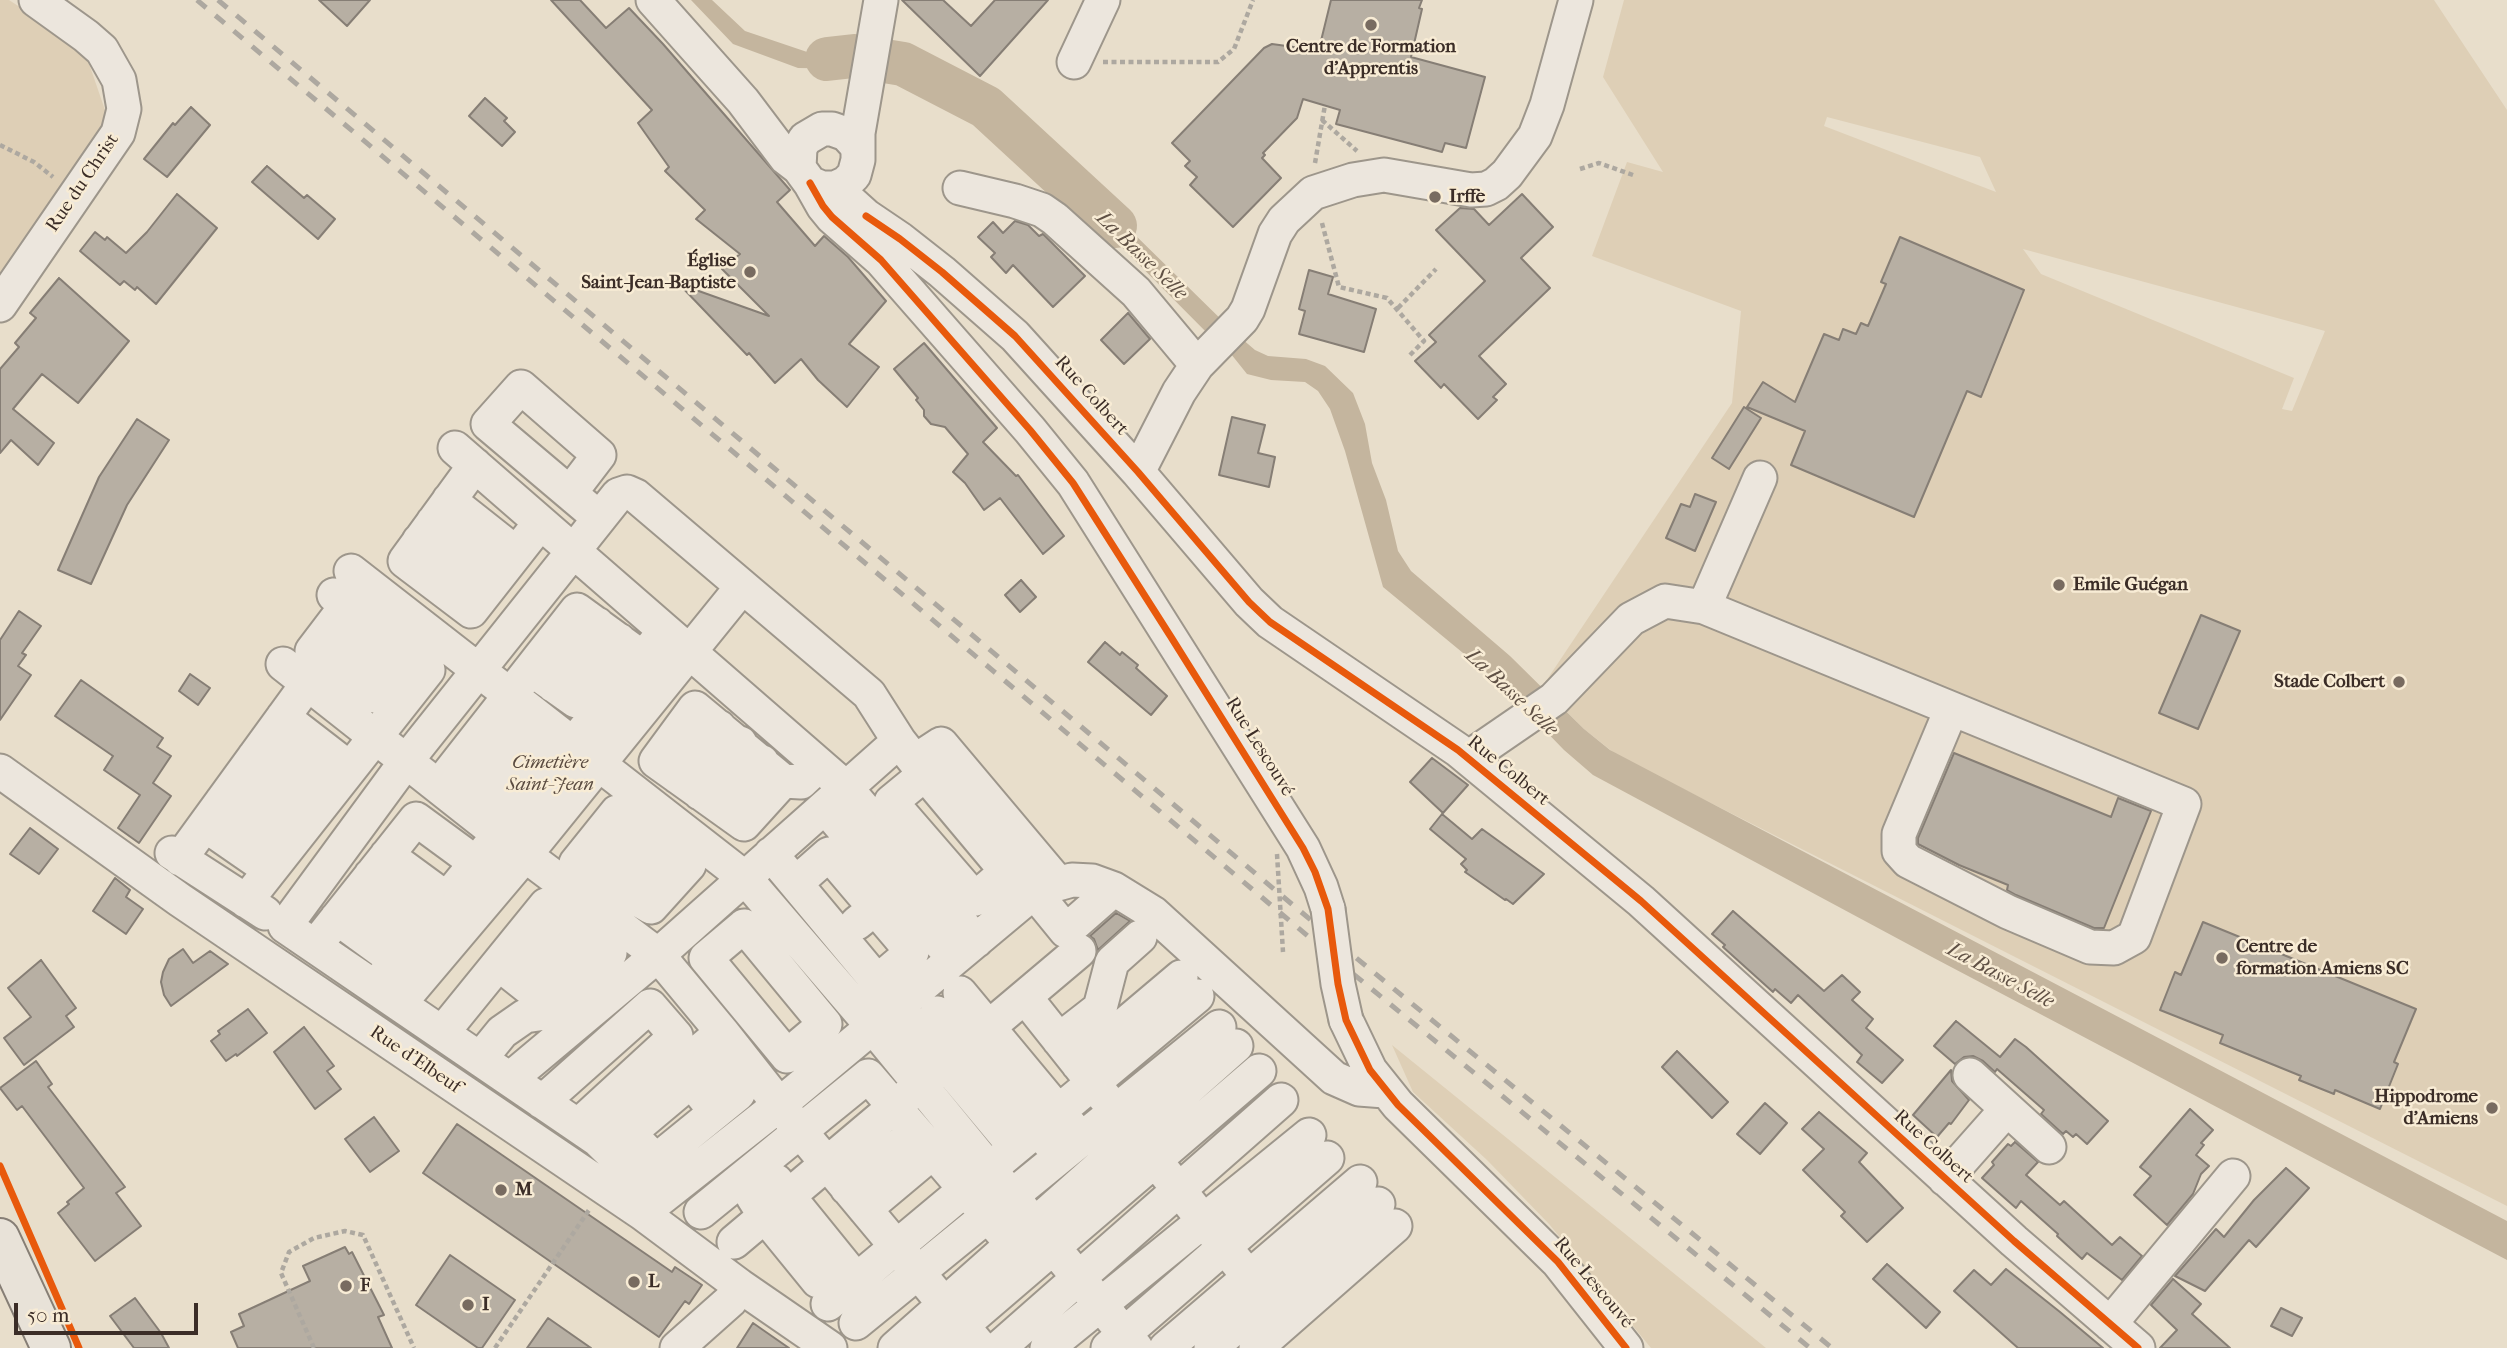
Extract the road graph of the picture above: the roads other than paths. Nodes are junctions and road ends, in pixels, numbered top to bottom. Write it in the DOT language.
graph roads {
  1 [pos="36,0"];
  2 [pos="653,0"];
  3 [pos="881,0"];
  4 [pos="1103,0"];
  5 [pos="1576,0"];
  6 [pos="1074,62"];
  7 [pos="865,92"];
  8 [pos="743,101"];
  9 [pos="822,130"];
  10 [pos="831,173"];
  11 [pos="960,188"];
  12 [pos="866,216"];
  13 [pos="881,260"];
  14 [pos="0,305"];
  15 [pos="1215,346"];
  16 [pos="551,413"];
  17 [pos="519,451"];
  18 [pos="1138,472"];
  19 [pos="1760,478"];
  20 [pos="570,493"];
  21 [pos="598,517"];
  22 [pos="434,521"];
  23 [pos="540,523"];
  24 [pos="572,550"];
  25 [pos="501,573"];
  26 [pos="742,587"];
  27 [pos="1704,607"];
  28 [pos="366,614"];
  29 [pos="665,631"];
  30 [pos="620,641"];
  31 [pos="690,652"];
  32 [pos="478,670"];
  33 [pos="320,674"];
  34 [pos="510,695"];
  35 [pos="1951,710"];
  36 [pos="375,735"];
  37 [pos="751,753"];
  38 [pos="566,755"];
  39 [pos="1468,758"];
  40 [pos="407,760"];
  41 [pos="819,765"];
  42 [pos="245,770"];
  43 [pos="0,771"];
  44 [pos="835,798"];
  45 [pos="488,803"];
  46 [pos="951,804"];
  47 [pos="310,819"];
  48 [pos="771,854"];
  49 [pos="903,871"];
  50 [pos="370,876"];
  51 [pos="745,878"];
  52 [pos="613,884"];
  53 [pos="1114,889"];
  54 [pos="1040,891"];
  55 [pos="246,901"];
  56 [pos="438,910"];
  57 [pos="819,911"];
  58 [pos="1146,925"];
  59 [pos="285,926"];
  60 [pos="315,946"];
  61 [pos="965,950"];
  62 [pos="1079,951"];
  63 [pos="658,955"];
  64 [pos="817,962"];
  65 [pos="499,964"];
  66 [pos="786,977"];
  67 [pos="628,980"];
  68 [pos="880,983"];
  69 [pos="1189,986"];
  70 [pos="387,996"];
  71 [pos="1025,997"];
  72 [pos="548,1003"];
  73 [pos="949,1003"];
  74 [pos="747,1008"];
  75 [pos="873,1027"];
  76 [pos="442,1033"];
  77 [pos="1227,1036"];
  78 [pos="711,1041"];
  79 [pos="609,1043"];
  80 [pos="967,1046"];
  81 [pos="480,1059"];
  82 [pos="1077,1062"];
  83 [pos="1259,1071"];
  84 [pos="1970,1075"];
  85 [pos="510,1079"];
  86 [pos="920,1085"];
  87 [pos="1385,1091"];
  88 [pos="613,1099"];
  89 [pos="542,1102"];
  90 [pos="779,1105"];
  91 [pos="2007,1109"];
  92 [pos="823,1113"];
  93 [pos="1303,1127"];
  94 [pos="1037,1129"];
  95 [pos="1135,1135"];
  96 [pos="686,1136"];
  97 [pos="925,1142"];
  98 [pos="2049,1147"];
  99 [pos="1071,1148"];
  100 [pos="859,1157"];
  101 [pos="1092,1173"];
  102 [pos="2233,1175"];
  103 [pos="977,1179"];
  104 [pos="1945,1179"];
  105 [pos="732,1187"];
  106 [pos="1000,1206"];
  107 [pos="1191,1206"];
  108 [pos="642,1213"];
  109 [pos="759,1221"];
  110 [pos="0,1238"];
  111 [pos="1033,1245"];
  112 [pos="897,1247"];
  113 [pos="1224,1247"];
  114 [pos="918,1272"];
  115 [pos="1079,1278"];
  116 [pos="830,1284"];
  117 [pos="740,1286"];
  118 [pos="1267,1300"];
  119 [pos="1100,1304"];
  120 [pos="866,1315"];
  121 [pos="2110,1324"];
  122 [pos="963,1326"];
  123 [pos="1123,1343"];
  124 [pos="816,1344"];
  125 [pos="899,1344"];
  126 [pos="51,1348"];
  127 [pos="677,1348"];
  128 [pos="936,1348"];
  129 [pos="999,1348"];
  130 [pos="1046,1348"];
  131 [pos="1166,1348"];
  132 [pos="1211,1348"];
  133 [pos="1256,1348"];
  134 [pos="1626,1348"];
  135 [pos="2138,1348"];
  1 -- 14 [label="street, Rue du Christ"];
  2 -- 8 [label="street"];
  3 -- 7 [label="street"];
  4 -- 6 [label="street"];
  5 -- 15 [label="street"];
  7 -- 9 [label="street"];
  7 -- 10 [label="street"];
  8 -- 9 [label="street"];
  8 -- 10 [label="street"];
  9 -- 10 [label="street"];
  9 -- 10 [label="street"];
  10 -- 12 [label="street"];
  10 -- 13 [label="street, Rue Lescouvé"];
  11 -- 15 [label="street"];
  12 -- 13 [label="street, Rue Lescouvé"];
  12 -- 18 [label="street, Rue Colbert"];
  13 -- 87 [label="street, Rue Lescouvé, bridge"];
  15 -- 18 [label="street"];
  16 -- 17 [label="street"];
  16 -- 17 [label="street"];
  16 -- 20 [label="street"];
  17 -- 20 [label="street"];
  18 -- 39 [label="street, Rue Colbert"];
  19 -- 27 [label="street"];
  20 -- 21 [label="street"];
  21 -- 24 [label="street"];
  21 -- 26 [label="street"];
  22 -- 23 [label="street"];
  22 -- 25 [label="street"];
  22 -- 25 [label="street"];
  23 -- 24 [label="street"];
  23 -- 25 [label="street"];
  24 -- 29 [label="street"];
  24 -- 32 [label="street"];
  26 -- 31 [label="street"];
  26 -- 46 [label="street"];
  27 -- 35 [label="street"];
  27 -- 39 [label="street"];
  28 -- 32 [label="street"];
  28 -- 33 [label="street"];
  28 -- 33 [label="street"];
  28 -- 36 [label="street"];
  29 -- 30 [label="street"];
  29 -- 31 [label="street"];
  30 -- 34 [label="street"];
  30 -- 38 [label="street"];
  31 -- 38 [label="street"];
  31 -- 41 [label="street"];
  32 -- 34 [label="street"];
  32 -- 40 [label="street"];
  33 -- 36 [label="street"];
  33 -- 42 [label="street"];
  34 -- 38 [label="street"];
  34 -- 45 [label="street"];
  35 -- 35 [label="street"];
  36 -- 40 [label="street"];
  36 -- 47 [label="street"];
  37 -- 37 [label="street"];
  37 -- 41 [label="street"];
  38 -- 45 [label="street"];
  38 -- 45 [label="street"];
  38 -- 51 [label="street"];
  39 -- 104 [label="street, Rue Colbert"];
  40 -- 45 [label="street"];
  40 -- 59 [label="street"];
  41 -- 44 [label="street"];
  42 -- 47 [label="street"];
  42 -- 47 [label="street"];
  42 -- 47 [label="street"];
  42 -- 55 [label="street"];
  43 -- 108 [label="street, Rue d'Elbeuf"];
  44 -- 46 [label="street"];
  44 -- 48 [label="street"];
  44 -- 49 [label="street"];
  45 -- 56 [label="street"];
  45 -- 63 [label="street"];
  45 -- 70 [label="street"];
  46 -- 49 [label="street"];
  46 -- 49 [label="street"];
  46 -- 49 [label="street"];
  46 -- 54 [label="street"];
  46 -- 54 [label="street"];
  47 -- 55 [label="street"];
  48 -- 51 [label="street"];
  48 -- 57 [label="street"];
  49 -- 57 [label="street"];
  49 -- 57 [label="street"];
  49 -- 61 [label="street"];
  49 -- 68 [label="street"];
  50 -- 56 [label="street"];
  50 -- 56 [label="street"];
  50 -- 56 [label="street"];
  50 -- 60 [label="street"];
  51 -- 63 [label="street"];
  51 -- 64 [label="street"];
  52 -- 52 [label="street"];
  53 -- 54 [label="street"];
  53 -- 54 [label="street"];
  53 -- 58 [label="street"];
  54 -- 61 [label="street"];
  55 -- 59 [label="street"];
  56 -- 70 [label="street"];
  57 -- 64 [label="street"];
  57 -- 68 [label="street"];
  58 -- 82 [label="street"];
  58 -- 87 [label="street"];
  59 -- 60 [label="street"];
  60 -- 70 [label="street"];
  61 -- 68 [label="street"];
  62 -- 71 [label="street"];
  63 -- 67 [label="street"];
  63 -- 78 [label="street"];
  64 -- 66 [label="street"];
  64 -- 75 [label="street"];
  65 -- 72 [label="street"];
  65 -- 72 [label="street"];
  65 -- 72 [label="street"];
  65 -- 76 [label="street"];
  66 -- 74 [label="street"];
  66 -- 74 [label="street"];
  66 -- 74 [label="street"];
  67 -- 79 [label="street"];
  67 -- 85 [label="street"];
  68 -- 75 [label="street"];
  68 -- 80 [label="street"];
  69 -- 82 [label="street"];
  70 -- 76 [label="street"];
  71 -- 80 [label="street"];
  71 -- 82 [label="street"];
  72 -- 81 [label="street"];
  73 -- 80 [label="street"];
  75 -- 86 [label="street"];
  75 -- 90 [label="street"];
  76 -- 81 [label="street"];
  77 -- 95 [label="street"];
  78 -- 88 [label="street"];
  78 -- 90 [label="street"];
  78 -- 96 [label="street"];
  79 -- 88 [label="street"];
  79 -- 88 [label="street"];
  79 -- 88 [label="street"];
  79 -- 89 [label="street"];
  80 -- 86 [label="street"];
  80 -- 94 [label="street"];
  80 -- 94 [label="street"];
  81 -- 85 [label="street"];
  82 -- 94 [label="street"];
  82 -- 95 [label="street"];
  83 -- 95 [label="street"];
  84 -- 91 [label="street"];
  85 -- 89 [label="street"];
  86 -- 100 [label="street"];
  86 -- 103 [label="street"];
  87 -- 134 [label="street, Rue Lescouvé"];
  88 -- 89 [label="street"];
  88 -- 96 [label="street"];
  90 -- 92 [label="street"];
  90 -- 108 [label="street"];
  91 -- 98 [label="street"];
  91 -- 104 [label="street, Rue Colbert"];
  92 -- 100 [label="street"];
  92 -- 100 [label="street"];
  92 -- 105 [label="street"];
  93 -- 107 [label="street"];
  93 -- 107 [label="street"];
  93 -- 113 [label="street"];
  94 -- 99 [label="street"];
  94 -- 103 [label="street"];
  95 -- 99 [label="street"];
  95 -- 101 [label="street"];
  95 -- 107 [label="street"];
  95 -- 111 [label="street"];
  96 -- 96 [label="street"];
  97 -- 100 [label="street"];
  97 -- 100 [label="street"];
  97 -- 103 [label="street"];
  99 -- 101 [label="street"];
  99 -- 106 [label="street"];
  100 -- 109 [label="street"];
  100 -- 112 [label="street"];
  101 -- 111 [label="street"];
  102 -- 121 [label="street"];
  103 -- 106 [label="street"];
  103 -- 112 [label="street"];
  104 -- 121 [label="street, Rue Colbert"];
  105 -- 109 [label="street"];
  105 -- 109 [label="street"];
  106 -- 111 [label="street"];
  106 -- 114 [label="street"];
  107 -- 113 [label="street"];
  107 -- 115 [label="street"];
  107 -- 119 [label="street"];
  108 -- 117 [label="street, Rue d'Elbeuf"];
  109 -- 116 [label="street"];
  110 -- 126 [label="main road"];
  111 -- 115 [label="street"];
  111 -- 122 [label="street"];
  112 -- 114 [label="street"];
  112 -- 116 [label="street"];
  113 -- 118 [label="street"];
  113 -- 123 [label="street"];
  114 -- 120 [label="street"];
  114 -- 122 [label="street"];
  115 -- 119 [label="street"];
  115 -- 129 [label="street"];
  116 -- 120 [label="street"];
  117 -- 124 [label="street, Rue d'Elbeuf"];
  117 -- 127 [label="street"];
  118 -- 118 [label="street"];
  118 -- 131 [label="street"];
  118 -- 132 [label="street"];
  118 -- 133 [label="street"];
  119 -- 123 [label="street"];
  119 -- 130 [label="street"];
  120 -- 125 [label="street"];
  121 -- 135 [label="street, Rue Colbert"];
  122 -- 125 [label="street"];
  122 -- 128 [label="street"];
}
